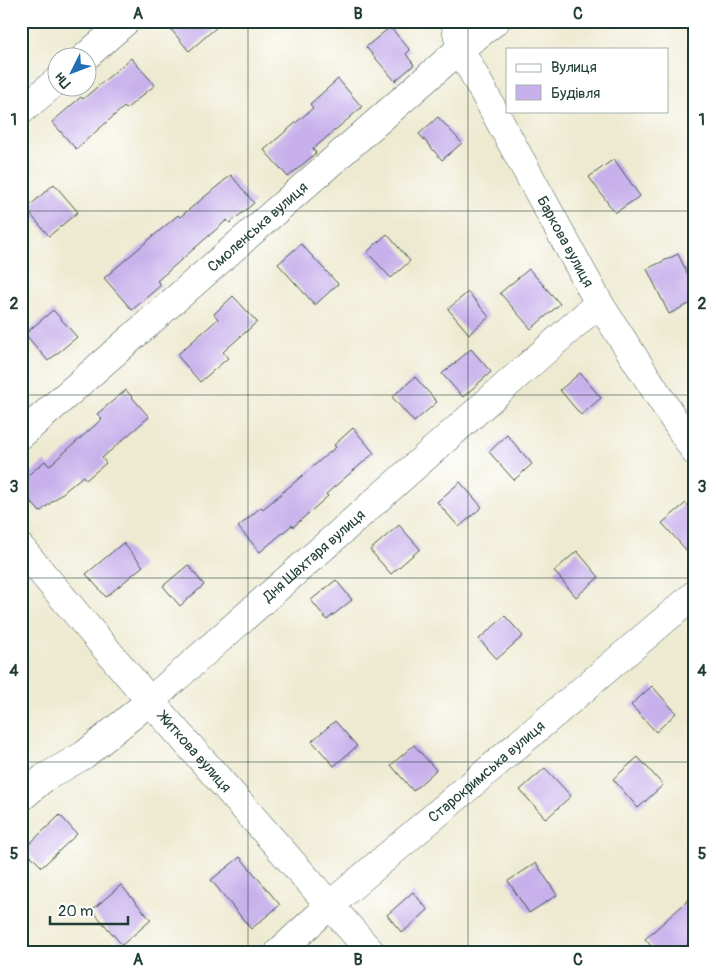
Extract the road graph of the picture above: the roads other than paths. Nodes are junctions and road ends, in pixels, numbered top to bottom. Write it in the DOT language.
graph roads {
  1 [pos="126,21"];
  2 [pos="455,21"];
  3 [pos="496,21"];
  4 [pos="95,48"];
  5 [pos="460,50"];
  6 [pos="48,88"];
  7 [pos="21,111"];
  8 [pos="599,303"];
  9 [pos="21,435"];
  10 [pos="695,452"];
  11 [pos="21,548"];
  12 [pos="695,594"];
  13 [pos="150,701"];
  14 [pos="21,798"];
  15 [pos="330,905"];
  16 [pos="279,952"];
  17 [pos="371,952"];
  1 -- 4 [label="street"];
  2 -- 5 [label="street, Баркова вулиця"];
  3 -- 5 [label="street, Смоленська вулиця"];
  5 -- 8 [label="street, Баркова вулиця"];
  5 -- 9 [label="street, Смоленська вулиця"];
  6 -- 7 [label="street"];
  8 -- 10 [label="street, Баркова вулиця"];
  8 -- 13 [label="street, Дня Шахтаря вулиця"];
  11 -- 13 [label="street, Житкова вулиця"];
  12 -- 15 [label="street, Старокримська вулиця"];
  13 -- 14 [label="street, Дня Шахтаря вулиця"];
  13 -- 15 [label="street, Житкова вулиця"];
  15 -- 16 [label="street, Старокримська вулиця"];
  15 -- 17 [label="street, Житкова вулиця"];
}
